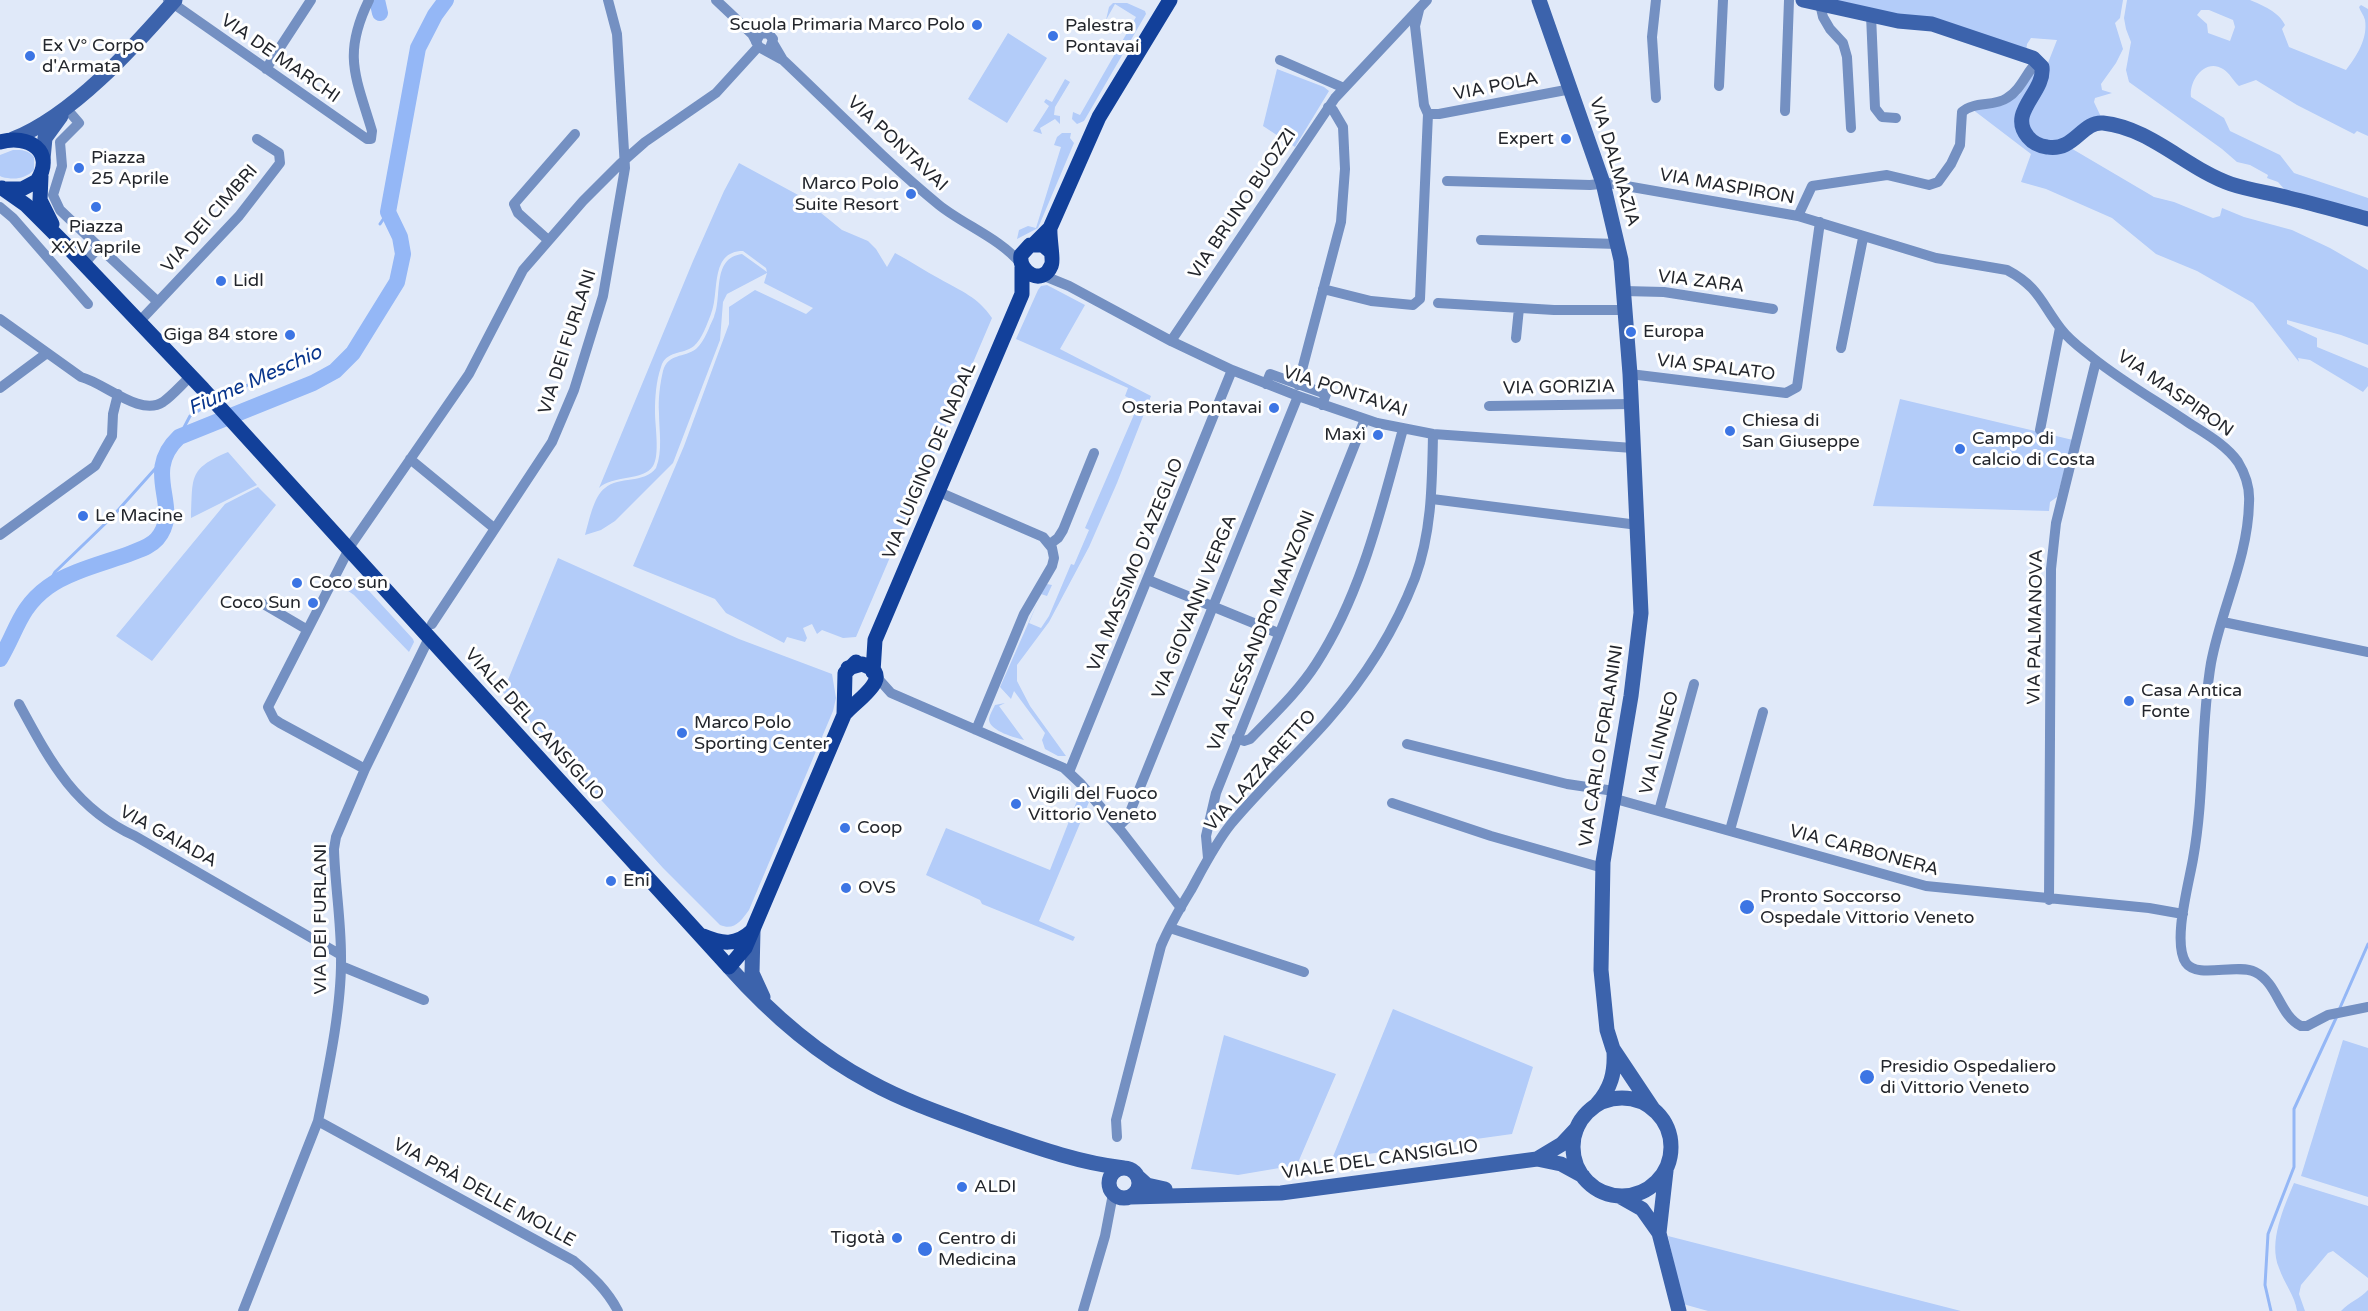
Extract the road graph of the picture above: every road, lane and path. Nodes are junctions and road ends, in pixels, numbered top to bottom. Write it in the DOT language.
graph roads {
  1 [pos="311,0"];
  2 [pos="369,0"];
  3 [pos="608,0"];
  4 [pos="716,0"];
  5 [pos="1170,0"];
  6 [pos="1539,0"];
  7 [pos="1656,0"];
  8 [pos="1723,0"];
  9 [pos="1789,0"];
  10 [pos="1803,0"];
  11 [pos="172,1"];
  12 [pos="1424,3"];
  13 [pos="1820,4"];
  14 [pos="1870,15"];
  15 [pos="1395,34"];
  16 [pos="1417,43"];
  17 [pos="763,45"];
  18 [pos="1280,60"];
  19 [pos="2038,61"];
  20 [pos="266,69"];
  21 [pos="1719,86"];
  22 [pos="1344,88"];
  23 [pos="1571,89"];
  24 [pos="1656,98"];
  25 [pos="1328,107"];
  26 [pos="66,108"];
  27 [pos="1785,111"];
  28 [pos="1428,114"];
  29 [pos="1896,118"];
  30 [pos="1851,128"];
  31 [pos="575,134"];
  32 [pos="257,139"];
  33 [pos="6,141"];
  34 [pos="625,158"];
  35 [pos="43,159"];
  36 [pos="40,176"];
  37 [pos="1447,181"];
  38 [pos="1604,183"];
  39 [pos="599,185"];
  40 [pos="1,188"];
  41 [pos="620,202"];
  42 [pos="0,207"];
  43 [pos="1798,216"];
  44 [pos="2368,219"];
  45 [pos="1820,222"];
  46 [pos="1050,228"];
  47 [pos="1863,238"];
  48 [pos="548,240"];
  49 [pos="1480,240"];
  50 [pos="996,242"];
  51 [pos="65,244"];
  52 [pos="1618,244"];
  53 [pos="1030,245"];
  54 [pos="99,248"];
  55 [pos="1052,257"];
  56 [pos="84,264"];
  57 [pos="1022,265"];
  58 [pos="1041,275"];
  59 [pos="1069,286"];
  60 [pos="1323,289"];
  61 [pos="1624,291"];
  62 [pos="1022,294"];
  63 [pos="158,302"];
  64 [pos="1438,303"];
  65 [pos="88,304"];
  66 [pos="1518,308"];
  67 [pos="1773,309"];
  68 [pos="1625,310"];
  69 [pos="0,319"];
  70 [pos="139,322"];
  71 [pos="2060,328"];
  72 [pos="1516,338"];
  73 [pos="1171,341"];
  74 [pos="1841,348"];
  75 [pos="47,353"];
  76 [pos="2096,361"];
  77 [pos="1232,370"];
  78 [pos="1630,374"];
  79 [pos="191,376"];
  80 [pos="2,388"];
  81 [pos="1298,391"];
  82 [pos="118,394"];
  83 [pos="1631,404"];
  84 [pos="1489,406"];
  85 [pos="1365,419"];
  86 [pos="1403,429"];
  87 [pos="2040,430"];
  88 [pos="1433,434"];
  89 [pos="1633,448"];
  90 [pos="1094,453"];
  91 [pos="410,459"];
  92 [pos="939,492"];
  93 [pos="1432,499"];
  94 [pos="1638,525"];
  95 [pos="494,528"];
  96 [pos="0,535"];
  97 [pos="1050,544"];
  98 [pos="349,550"];
  99 [pos="1148,580"];
  100 [pos="260,602"];
  101 [pos="1213,607"];
  102 [pos="2223,622"];
  103 [pos="306,629"];
  104 [pos="430,631"];
  105 [pos="1278,633"];
  106 [pos="874,642"];
  107 [pos="2368,652"];
  108 [pos="848,668"];
  109 [pos="874,673"];
  110 [pos="844,684"];
  111 [pos="1694,684"];
  112 [pos="890,692"];
  113 [pos="867,694"];
  114 [pos="20,704"];
  115 [pos="1763,712"];
  116 [pos="844,715"];
  117 [pos="976,730"];
  118 [pos="1236,738"];
  119 [pos="1407,744"];
  120 [pos="366,769"];
  121 [pos="1069,772"];
  122 [pos="1613,795"];
  123 [pos="1392,803"];
  124 [pos="1659,811"];
  125 [pos="1118,827"];
  126 [pos="1730,830"];
  127 [pos="1208,858"];
  128 [pos="1603,868"];
  129 [pos="2049,900"];
  130 [pos="1181,908"];
  131 [pos="2183,914"];
  132 [pos="1170,928"];
  133 [pos="753,929"];
  134 [pos="698,933"];
  135 [pos="341,961"];
  136 [pos="729,967"];
  137 [pos="1304,972"];
  138 [pos="424,1000"];
  139 [pos="2363,1008"];
  140 [pos="771,1010"];
  141 [pos="1614,1049"];
  142 [pos="1596,1106"];
  143 [pos="1653,1109"];
  144 [pos="318,1121"];
  145 [pos="1577,1128"];
  146 [pos="1117,1137"];
  147 [pos="1035,1148"];
  148 [pos="1537,1159"];
  149 [pos="1667,1168"];
  150 [pos="1130,1172"];
  151 [pos="1583,1176"];
  152 [pos="1120,1194"];
  153 [pos="1227,1195"];
  154 [pos="1619,1196"];
  155 [pos="1659,1233"];
  156 [pos="243,1311"];
  157 [pos="618,1311"];
  158 [pos="1083,1311"];
  159 [pos="1679,1311"];
  1 -- 20 [label="street"];
  2 -- 20 [label="street, VIA DE MARCHI"];
  3 -- 34 [label="street, VIA DEI FURLANI"];
  4 -- 17 [label="street, VIA PONTAVAI"];
  5 -- 46 [label="main road"];
  6 -- 23 [label="main road, VIA DALMAZIA"];
  7 -- 24 [label="street"];
  8 -- 21 [label="street"];
  9 -- 27 [label="street"];
  10 -- 13 [label="main road"];
  11 -- 20 [label="street, VIA DE MARCHI"];
  11 -- 26 [label="main road"];
  12 -- 15 [label="street, VIA BRUNO BUOZZI"];
  12 -- 16 [label="street"];
  13 -- 14 [label="main road"];
  13 -- 30 [label="street"];
  14 -- 19 [label="main road"];
  14 -- 29 [label="street"];
  15 -- 16 [label="street"];
  15 -- 22 [label="street, VIA BRUNO BUOZZI"];
  16 -- 28 [label="street"];
  17 -- 34 [label="street"];
  17 -- 50 [label="street, VIA PONTAVAI"];
  18 -- 22 [label="street"];
  19 -- 43 [label="street"];
  19 -- 44 [label="main road"];
  22 -- 25 [label="street, VIA BRUNO BUOZZI"];
  23 -- 28 [label="street, VIA POLA"];
  23 -- 38 [label="main road, VIA DALMAZIA"];
  25 -- 60 [label="street, VIA GIOVANNI VERGA"];
  25 -- 73 [label="street, VIA BRUNO BUOZZI"];
  26 -- 33 [label="main road"];
  26 -- 35 [label="main road"];
  26 -- 54 [label="street"];
  28 -- 60 [label="street"];
  31 -- 48 [label="street"];
  32 -- 63 [label="street, VIA DEI CIMBRI"];
  33 -- 35 [label="main road"];
  34 -- 39 [label="street"];
  34 -- 41 [label="street, VIA DEI FURLANI"];
  35 -- 36 [label="main road, VIALE DEL CANSIGLIO"];
  36 -- 40 [label="main road"];
  36 -- 51 [label="main road, VIALE DEL CANSIGLIO"];
  37 -- 38 [label="street, VIA MASPIRON"];
  38 -- 43 [label="street, VIA MASPIRON"];
  38 -- 52 [label="main road, VIA DALMAZIA"];
  39 -- 41 [label="street"];
  39 -- 48 [label="street"];
  40 -- 51 [label="main road, VIALE DEL CANSIGLIO"];
  41 -- 95 [label="street, VIA DEI FURLANI"];
  42 -- 65 [label="street"];
  43 -- 45 [label="street, VIA MASPIRON"];
  45 -- 47 [label="street, VIA MASPIRON"];
  45 -- 78 [label="street, VIA SPALATO"];
  46 -- 53 [label="main road"];
  46 -- 55 [label="main road"];
  47 -- 71 [label="street, VIA MASPIRON"];
  47 -- 74 [label="street"];
  48 -- 91 [label="street"];
  49 -- 52 [label="street"];
  50 -- 53 [label="street, VIA PONTAVAI"];
  50 -- 57 [label="street, VIA PONTAVAI"];
  51 -- 56 [label="main road, VIALE DEL CANSIGLIO"];
  52 -- 61 [label="main road, VIA DALMAZIA"];
  53 -- 55 [label="main road"];
  53 -- 57 [label="main road"];
  54 -- 56 [label="street"];
  54 -- 63 [label="street"];
  55 -- 58 [label="main road"];
  55 -- 59 [label="street, VIA PONTAVAI"];
  56 -- 70 [label="main road, VIALE DEL CANSIGLIO"];
  57 -- 58 [label="main road"];
  57 -- 62 [label="main road, VIA LUIGINO DE NADAL"];
  58 -- 59 [label="street, VIA PONTAVAI"];
  58 -- 62 [label="main road, VIA LUIGINO DE NADAL"];
  59 -- 73 [label="street, VIA PONTAVAI"];
  60 -- 81 [label="street, VIA GIOVANNI VERGA"];
  61 -- 67 [label="street, VIA ZARA"];
  61 -- 68 [label="main road, VIA DALMAZIA"];
  62 -- 92 [label="main road, VIA LUIGINO DE NADAL"];
  63 -- 70 [label="street, VIA DEI CIMBRI"];
  64 -- 66 [label="street"];
  66 -- 68 [label="street"];
  66 -- 72 [label="street"];
  68 -- 78 [label="main road, VIA DALMAZIA"];
  69 -- 75 [label="street"];
  70 -- 79 [label="main road, VIALE DEL CANSIGLIO"];
  71 -- 76 [label="street, VIA MASPIRON"];
  71 -- 87 [label="street"];
  73 -- 77 [label="street, VIA PONTAVAI"];
  75 -- 80 [label="street"];
  75 -- 82 [label="street"];
  76 -- 102 [label="street, VIA MASPIRON"];
  76 -- 129 [label="street, VIA PALMANOVA"];
  77 -- 81 [label="street, VIA PONTAVAI"];
  77 -- 99 [label="street, VIA MASSIMO D'AZEGLIO"];
  78 -- 83 [label="main road, VIA DALMAZIA"];
  79 -- 82 [label="street"];
  79 -- 98 [label="main road, VIALE DEL CANSIGLIO"];
  81 -- 85 [label="street, VIA PONTAVAI"];
  81 -- 101 [label="street, VIA GIOVANNI VERGA"];
  82 -- 96 [label="street"];
  83 -- 84 [label="street, VIA GORIZIA"];
  83 -- 89 [label="main road, VIA DALMAZIA"];
  85 -- 86 [label="street, VIA PONTAVAI"];
  85 -- 105 [label="street, VIA ALESSANDRO MANZONI"];
  86 -- 88 [label="street, VIA PONTAVAI"];
  86 -- 118 [label="street"];
  88 -- 89 [label="street, VIA PONTAVAI"];
  88 -- 93 [label="street, VIA LAZZARETTO"];
  89 -- 94 [label="main road, VIA CARLO FORLANINI"];
  90 -- 97 [label="street"];
  91 -- 95 [label="street"];
  91 -- 98 [label="street"];
  92 -- 97 [label="street"];
  92 -- 106 [label="main road, VIA LUIGINO DE NADAL"];
  93 -- 94 [label="street"];
  93 -- 127 [label="street, VIA LAZZARETTO"];
  94 -- 122 [label="main road, VIA CARLO FORLANINI"];
  95 -- 104 [label="street, VIA DEI FURLANI"];
  97 -- 117 [label="street"];
  98 -- 103 [label="street"];
  98 -- 104 [label="main road, VIALE DEL CANSIGLIO"];
  99 -- 101 [label="street"];
  99 -- 121 [label="street, VIA MASSIMO D'AZEGLIO"];
  100 -- 103 [label="street"];
  101 -- 105 [label="street"];
  101 -- 125 [label="street, VIA GIOVANNI VERGA"];
  102 -- 107 [label="street"];
  102 -- 131 [label="street, VIA MASPIRON"];
  103 -- 120 [label="street"];
  104 -- 120 [label="street, VIA DEI FURLANI"];
  104 -- 134 [label="main road, VIALE DEL CANSIGLIO"];
  105 -- 118 [label="street, VIA ALESSANDRO MANZONI"];
  106 -- 108 [label="main road, VIA LUIGINO DE NADAL"];
  106 -- 109 [label="main road, VIA LUIGINO DE NADAL"];
  108 -- 109 [label="main road"];
  108 -- 110 [label="main road, VIA LUIGINO DE NADAL"];
  109 -- 112 [label="street"];
  109 -- 113 [label="main road, VIA LUIGINO DE NADAL"];
  110 -- 113 [label="main road"];
  110 -- 116 [label="main road, VIA LUIGINO DE NADAL"];
  111 -- 124 [label="street, VIA LINNEO"];
  112 -- 113 [label="street"];
  112 -- 117 [label="street"];
  113 -- 116 [label="main road, VIA LUIGINO DE NADAL"];
  114 -- 135 [label="street, VIA GAIADA"];
  115 -- 126 [label="street"];
  116 -- 133 [label="main road, VIA LUIGINO DE NADAL"];
  117 -- 121 [label="street"];
  118 -- 127 [label="street, VIA ALESSANDRO MANZONI"];
  119 -- 122 [label="street, VIA CARBONERA"];
  120 -- 135 [label="street, VIA DEI FURLANI"];
  121 -- 125 [label="street"];
  122 -- 124 [label="street, VIA CARBONERA"];
  122 -- 128 [label="main road, VIA CARLO FORLANINI"];
  123 -- 128 [label="street"];
  124 -- 126 [label="street, VIA CARBONERA"];
  125 -- 130 [label="street"];
  126 -- 129 [label="street, VIA CARBONERA"];
  127 -- 130 [label="street, VIA LAZZARETTO"];
  128 -- 141 [label="main road, VIA CARLO FORLANINI"];
  129 -- 131 [label="street, VIA CARBONERA"];
  130 -- 132 [label="street, VIA LAZZARETTO"];
  131 -- 139 [label="street, VIA MASPIRON"];
  132 -- 137 [label="street"];
  132 -- 146 [label="street, VIA LAZZARETTO"];
  133 -- 134 [label="main road"];
  133 -- 136 [label="main road, VIA LUIGINO DE NADAL"];
  133 -- 140 [label="main road, VIA LUIGINO DE NADAL"];
  134 -- 136 [label="main road, VIALE DEL CANSIGLIO"];
  135 -- 138 [label="street, VIA GAIADA"];
  135 -- 144 [label="street, VIA DEI FURLANI"];
  136 -- 140 [label="main road, VIALE DEL CANSIGLIO"];
  140 -- 147 [label="main road, VIALE DEL CANSIGLIO"];
  141 -- 142 [label="main road, VIA CARLO FORLANINI"];
  141 -- 143 [label="main road, VIA CARLO FORLANINI"];
  142 -- 143 [label="main road"];
  142 -- 145 [label="main road"];
  143 -- 149 [label="main road"];
  144 -- 156 [label="street, VIA DEI FURLANI"];
  144 -- 157 [label="street, VIA PRÀ DELLE MOLLE"];
  145 -- 148 [label="main road, VIALE DEL CANSIGLIO"];
  145 -- 151 [label="main road"];
  147 -- 150 [label="main road, VIALE DEL CANSIGLIO"];
  147 -- 152 [label="main road, VIALE DEL CANSIGLIO"];
  148 -- 151 [label="main road, VIALE DEL CANSIGLIO"];
  148 -- 153 [label="main road, VIALE DEL CANSIGLIO"];
  149 -- 154 [label="main road"];
  149 -- 155 [label="main road"];
  150 -- 152 [label="main road"];
  150 -- 152 [label="main road"];
  150 -- 153 [label="main road, VIALE DEL CANSIGLIO"];
  151 -- 154 [label="main road"];
  152 -- 153 [label="main road, VIALE DEL CANSIGLIO"];
  152 -- 158 [label="street"];
  154 -- 155 [label="main road"];
  155 -- 159 [label="main road"];
}
